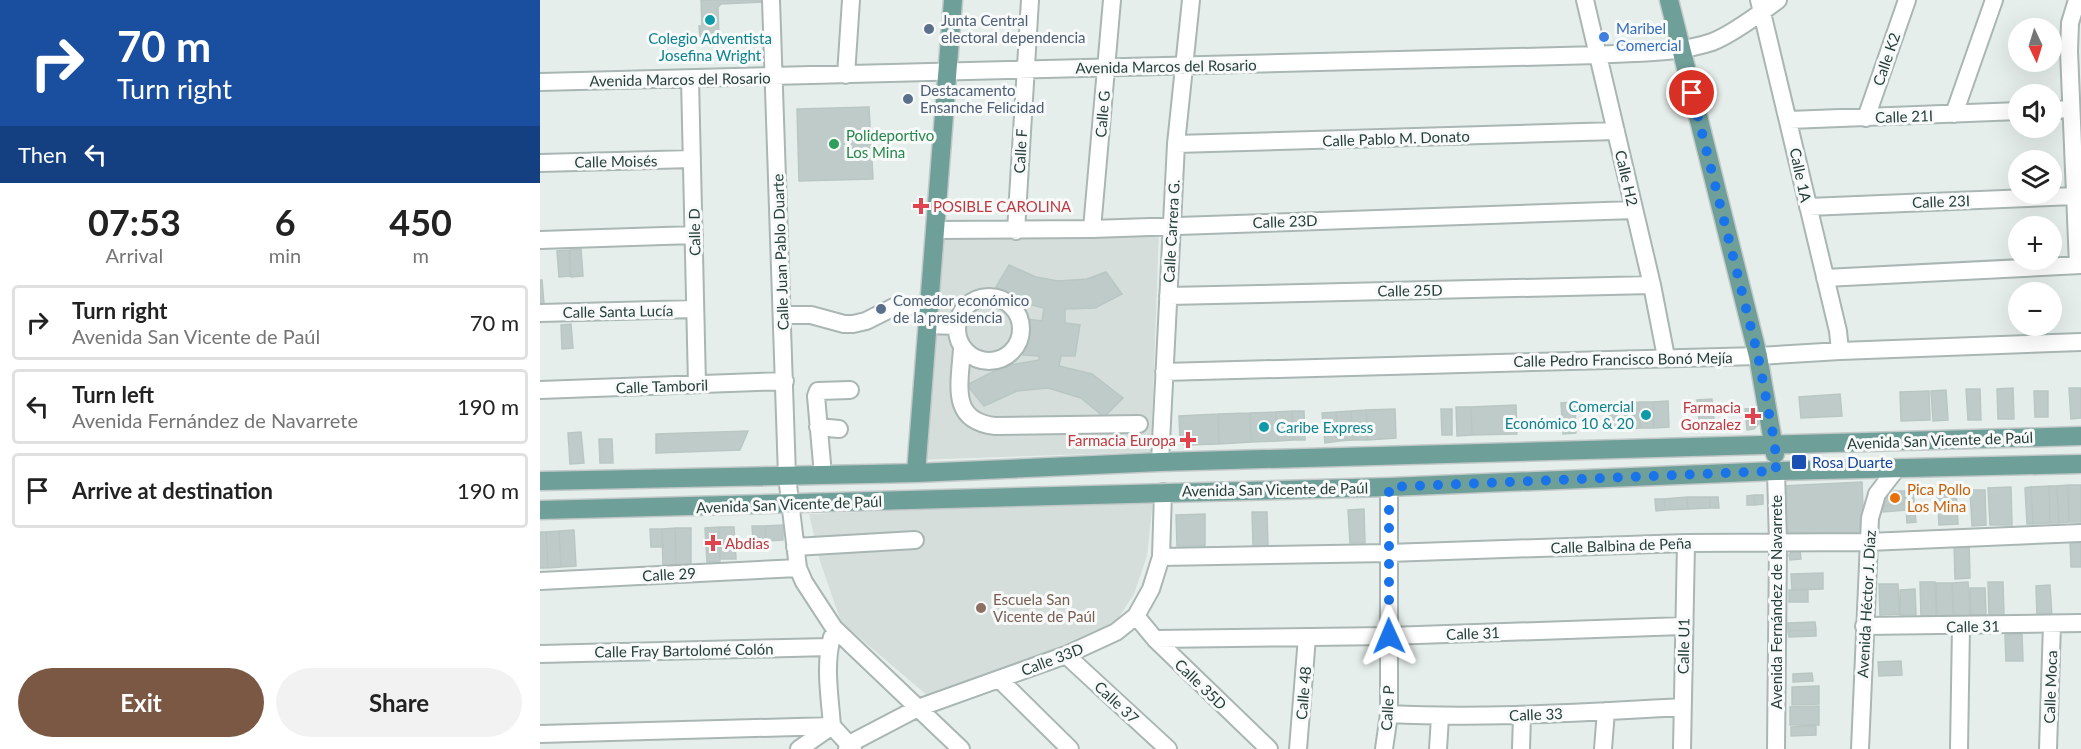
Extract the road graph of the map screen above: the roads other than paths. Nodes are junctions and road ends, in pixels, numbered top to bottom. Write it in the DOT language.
graph roads {
  1 [pos="771,0"];
  2 [pos="851,0"];
  3 [pos="953,0"];
  4 [pos="1030,0"];
  5 [pos="1112,0"];
  6 [pos="1191,0"];
  7 [pos="1585,0"];
  8 [pos="1670,0"];
  9 [pos="1778,0"];
  10 [pos="1907,0"];
  11 [pos="1994,0"];
  12 [pos="2077,0"];
  13 [pos="1760,6"];
  14 [pos="1681,49"];
  15 [pos="1598,55"];
  16 [pos="1184,66"];
  17 [pos="1106,68"];
  18 [pos="1025,69"];
  19 [pos="947,71"];
  20 [pos="846,75"];
  21 [pos="772,76"];
  22 [pos="690,79"];
  23 [pos="540,82"];
  24 [pos="2062,109"];
  25 [pos="2071,109"];
  26 [pos="2008,112"];
  27 [pos="1954,114"];
  28 [pos="1866,118"];
  29 [pos="1789,120"];
  30 [pos="1616,131"];
  31 [pos="1176,144"];
  32 [pos="692,159"];
  33 [pos="540,163"];
  34 [pos="2075,195"];
  35 [pos="1808,207"];
  36 [pos="1634,210"];
  37 [pos="1172,225"];
  38 [pos="1092,229"];
  39 [pos="935,230"];
  40 [pos="1016,231"];
  41 [pos="694,236"];
  42 [pos="540,240"];
  43 [pos="2079,265"];
  44 [pos="1825,278"];
  45 [pos="1652,285"];
  46 [pos="1168,296"];
  47 [pos="930,305"];
  48 [pos="696,309"];
  49 [pos="540,313"];
  50 [pos="782,315"];
  51 [pos="928,325"];
  52 [pos="956,326"];
  53 [pos="2081,342"];
  54 [pos="962,348"];
  55 [pos="1840,351"];
  56 [pos="1758,356"];
  57 [pos="1666,357"];
  58 [pos="1164,372"];
  59 [pos="785,381"];
  60 [pos="697,385"];
  61 [pos="540,390"];
  62 [pos="850,390"];
  63 [pos="1139,424"];
  64 [pos="818,426"];
  65 [pos="839,429"];
  66 [pos="2081,436"];
  67 [pos="1775,445"];
  68 [pos="1160,462"];
  69 [pos="2081,464"];
  70 [pos="1897,468"];
  71 [pos="1776,471"];
  72 [pos="916,473"];
  73 [pos="823,475"];
  74 [pos="787,476"];
  75 [pos="540,481"];
  76 [pos="1389,487"];
  77 [pos="1163,492"];
  78 [pos="790,504"];
  79 [pos="540,510"];
  80 [pos="2081,533"];
  81 [pos="915,540"];
  82 [pos="1868,542"];
  83 [pos="1686,543"];
  84 [pos="1778,543"];
  85 [pos="795,547"];
  86 [pos="1388,553"];
  87 [pos="1161,557"];
  88 [pos="798,568"];
  89 [pos="540,581"];
  90 [pos="1136,616"];
  91 [pos="2081,623"];
  92 [pos="2052,624"];
  93 [pos="1683,626"];
  94 [pos="1864,626"];
  95 [pos="1961,626"];
  96 [pos="834,628"];
  97 [pos="1389,636"];
  98 [pos="1307,637"];
  99 [pos="1155,639"];
  100 [pos="829,647"];
  101 [pos="540,654"];
  102 [pos="1066,655"];
  103 [pos="999,679"];
  104 [pos="1682,707"];
  105 [pos="918,708"];
  106 [pos="1606,711"];
  107 [pos="1389,714"];
  108 [pos="1522,715"];
  109 [pos="1440,717"];
  110 [pos="832,726"];
  111 [pos="540,734"];
  112 [pos="850,747"];
  113 [pos="799,749"];
  114 [pos="961,749"];
  115 [pos="1070,749"];
  116 [pos="1168,749"];
  117 [pos="1269,749"];
  118 [pos="1298,749"];
  119 [pos="1384,749"];
  120 [pos="1438,749"];
  121 [pos="1521,749"];
  122 [pos="1603,749"];
  123 [pos="1682,749"];
  124 [pos="1776,749"];
  125 [pos="1860,749"];
  126 [pos="1959,749"];
  127 [pos="2048,749"];
  1 -- 21 [label="street, Calle Juan Pablo Duarte"];
  2 -- 20 [label="street"];
  3 -- 19 [label="main road"];
  4 -- 18 [label="street, Calle F"];
  5 -- 17 [label="street, Calle G"];
  6 -- 16 [label="street, Calle Carrera G."];
  7 -- 15 [label="street, Calle H2"];
  8 -- 14 [label="main road, Avenida Fernández de Navarrete"];
  9 -- 13 [label="street, Avenida Marcos del Rosario"];
  10 -- 28 [label="street, Calle K2"];
  11 -- 27 [label="street"];
  12 -- 25 [label="street"];
  13 -- 14 [label="street, Avenida Marcos del Rosario"];
  13 -- 29 [label="street, Calle 1A"];
  14 -- 15 [label="street, Avenida Marcos del Rosario"];
  14 -- 56 [label="main road, Avenida Fernández de Navarrete"];
  15 -- 16 [label="street, Avenida Marcos del Rosario"];
  15 -- 30 [label="street, Calle H2"];
  16 -- 17 [label="street, Avenida Marcos del Rosario"];
  16 -- 31 [label="street, Calle Carrera G."];
  17 -- 18 [label="street, Avenida Marcos del Rosario"];
  17 -- 38 [label="street, Calle G"];
  18 -- 19 [label="street, Avenida Marcos del Rosario"];
  18 -- 40 [label="street, Calle F"];
  19 -- 20 [label="street, Avenida Marcos del Rosario"];
  19 -- 39 [label="main road"];
  20 -- 21 [label="street, Avenida Marcos del Rosario"];
  21 -- 22 [label="street, Avenida Marcos del Rosario"];
  21 -- 50 [label="street, Calle Juan Pablo Duarte"];
  22 -- 23 [label="street, Avenida Marcos del Rosario"];
  22 -- 32 [label="street, Calle D"];
  24 -- 25 [label="street"];
  25 -- 34 [label="street"];
  26 -- 27 [label="street, Calle 21I"];
  27 -- 28 [label="street, Calle 21I"];
  28 -- 29 [label="street, Calle 21I"];
  29 -- 35 [label="street, Calle 1A"];
  30 -- 31 [label="street, Calle Pablo M. Donato"];
  30 -- 36 [label="street, Calle H2"];
  31 -- 37 [label="street, Calle Carrera G."];
  32 -- 33 [label="street, Calle Moisés"];
  32 -- 41 [label="street, Calle D"];
  34 -- 35 [label="street, Calle 23I"];
  34 -- 43 [label="street"];
  35 -- 44 [label="street, Calle 1A"];
  36 -- 37 [label="street, Calle 23D"];
  36 -- 45 [label="street, Calle H2"];
  37 -- 38 [label="street, Calle 23D"];
  37 -- 46 [label="street, Calle Carrera G."];
  38 -- 40 [label="street, Calle 23D"];
  39 -- 40 [label="street, Calle 23D"];
  39 -- 47 [label="main road"];
  41 -- 42 [label="street"];
  41 -- 48 [label="street, Calle D"];
  43 -- 44 [label="street"];
  44 -- 55 [label="street, Calle 1A"];
  45 -- 46 [label="street, Calle 25D"];
  45 -- 57 [label="street, Calle H2"];
  46 -- 58 [label="street, Calle Carrera G."];
  47 -- 50 [label="street"];
  47 -- 51 [label="main road"];
  48 -- 49 [label="street, Calle Santa Lucía"];
  48 -- 60 [label="street, Calle D"];
  50 -- 59 [label="street, Calle Juan Pablo Duarte"];
  51 -- 52 [label="street"];
  51 -- 72 [label="main road"];
  52 -- 54 [label="street"];
  52 -- 54 [label="street"];
  53 -- 55 [label="street, Calle Pedro Francisco Bonó Mejía"];
  54 -- 63 [label="street"];
  55 -- 56 [label="street, Calle Pedro Francisco Bonó Mejía"];
  56 -- 57 [label="street, Calle Pedro Francisco Bonó Mejía"];
  56 -- 67 [label="main road, Avenida Fernández de Navarrete"];
  57 -- 58 [label="street, Calle Pedro Francisco Bonó Mejía"];
  58 -- 68 [label="street, Calle Carrera G."];
  59 -- 60 [label="street, Calle Tamboril"];
  59 -- 74 [label="street, Calle Juan Pablo Duarte"];
  60 -- 61 [label="street, Calle Tamboril"];
  62 -- 64 [label="street"];
  64 -- 65 [label="street"];
  64 -- 73 [label="street"];
  66 -- 67 [label="main road, Avenida San Vicente de Paúl"];
  67 -- 68 [label="main road, Avenida San Vicente de Paúl"];
  67 -- 71 [label="main road, Avenida Fernández de Navarrete"];
  68 -- 72 [label="main road, Avenida San Vicente de Paúl"];
  69 -- 70 [label="main road, Avenida San Vicente de Paúl"];
  70 -- 71 [label="main road, Avenida San Vicente de Paúl"];
  70 -- 82 [label="street, Avenida Héctor J. Díaz"];
  71 -- 76 [label="main road, Avenida San Vicente de Paúl"];
  71 -- 84 [label="street, Avenida Fernández de Navarrete"];
  72 -- 73 [label="main road, Avenida San Vicente de Paúl"];
  73 -- 74 [label="main road, Avenida San Vicente de Paúl"];
  74 -- 75 [label="main road, Avenida San Vicente de Paúl"];
  74 -- 78 [label="street, Calle Juan Pablo Duarte"];
  76 -- 77 [label="main road, Avenida San Vicente de Paúl"];
  76 -- 86 [label="street, Calle P"];
  77 -- 78 [label="main road, Avenida San Vicente de Paúl"];
  77 -- 87 [label="street, Calle 33D"];
  78 -- 79 [label="main road, Avenida San Vicente de Paúl"];
  78 -- 85 [label="street, Calle Juan Pablo Duarte"];
  80 -- 82 [label="street, Calle Balbina de Peña"];
  81 -- 85 [label="street"];
  82 -- 84 [label="street, Calle Balbina de Peña"];
  82 -- 94 [label="street, Avenida Héctor J. Díaz"];
  83 -- 84 [label="street, Calle Balbina de Peña"];
  83 -- 86 [label="street, Calle Balbina de Peña"];
  83 -- 93 [label="street, Calle U1"];
  84 -- 124 [label="street, Avenida Fernández de Navarrete"];
  85 -- 88 [label="street, Calle Juan Pablo Duarte"];
  86 -- 87 [label="street, Calle Balbina de Peña"];
  86 -- 97 [label="street, Calle P"];
  87 -- 90 [label="street, Calle 33D"];
  88 -- 89 [label="street, Calle 29"];
  88 -- 96 [label="street, Calle Juan Pablo Duarte"];
  90 -- 99 [label="street, Calle 35D"];
  90 -- 102 [label="street, Calle 33D"];
  91 -- 92 [label="street, Calle 31"];
  92 -- 95 [label="street, Calle 31"];
  92 -- 127 [label="street, Calle Moca"];
  93 -- 97 [label="street, Calle 31"];
  93 -- 104 [label="street, Calle U1"];
  94 -- 95 [label="street, Calle 31"];
  94 -- 125 [label="street, Avenida Héctor J. Díaz"];
  95 -- 126 [label="street"];
  96 -- 100 [label="street"];
  96 -- 105 [label="street, Calle Juan Pablo Duarte"];
  97 -- 98 [label="street, Calle 31"];
  97 -- 107 [label="street, Calle P"];
  98 -- 99 [label="street, Calle 31"];
  98 -- 118 [label="street, Calle 48"];
  99 -- 117 [label="street, Calle 35D"];
  100 -- 101 [label="street, Calle Fray Bartolomé Colón"];
  100 -- 110 [label="street"];
  102 -- 103 [label="street, Calle 33D"];
  102 -- 116 [label="street, Calle 37"];
  103 -- 105 [label="street, Calle 33D"];
  103 -- 115 [label="street"];
  104 -- 106 [label="street, Calle 33"];
  104 -- 123 [label="street, Calle U1"];
  105 -- 112 [label="street, Calle 33D"];
  105 -- 114 [label="street, Calle Juan Pablo Duarte"];
  106 -- 108 [label="street, Calle 33"];
  106 -- 122 [label="street"];
  107 -- 109 [label="street, Calle 33"];
  107 -- 119 [label="street, Calle P"];
  108 -- 109 [label="street, Calle 33"];
  108 -- 121 [label="street"];
  109 -- 120 [label="street"];
  110 -- 111 [label="street"];
  110 -- 112 [label="street"];
  110 -- 113 [label="street"];
}
